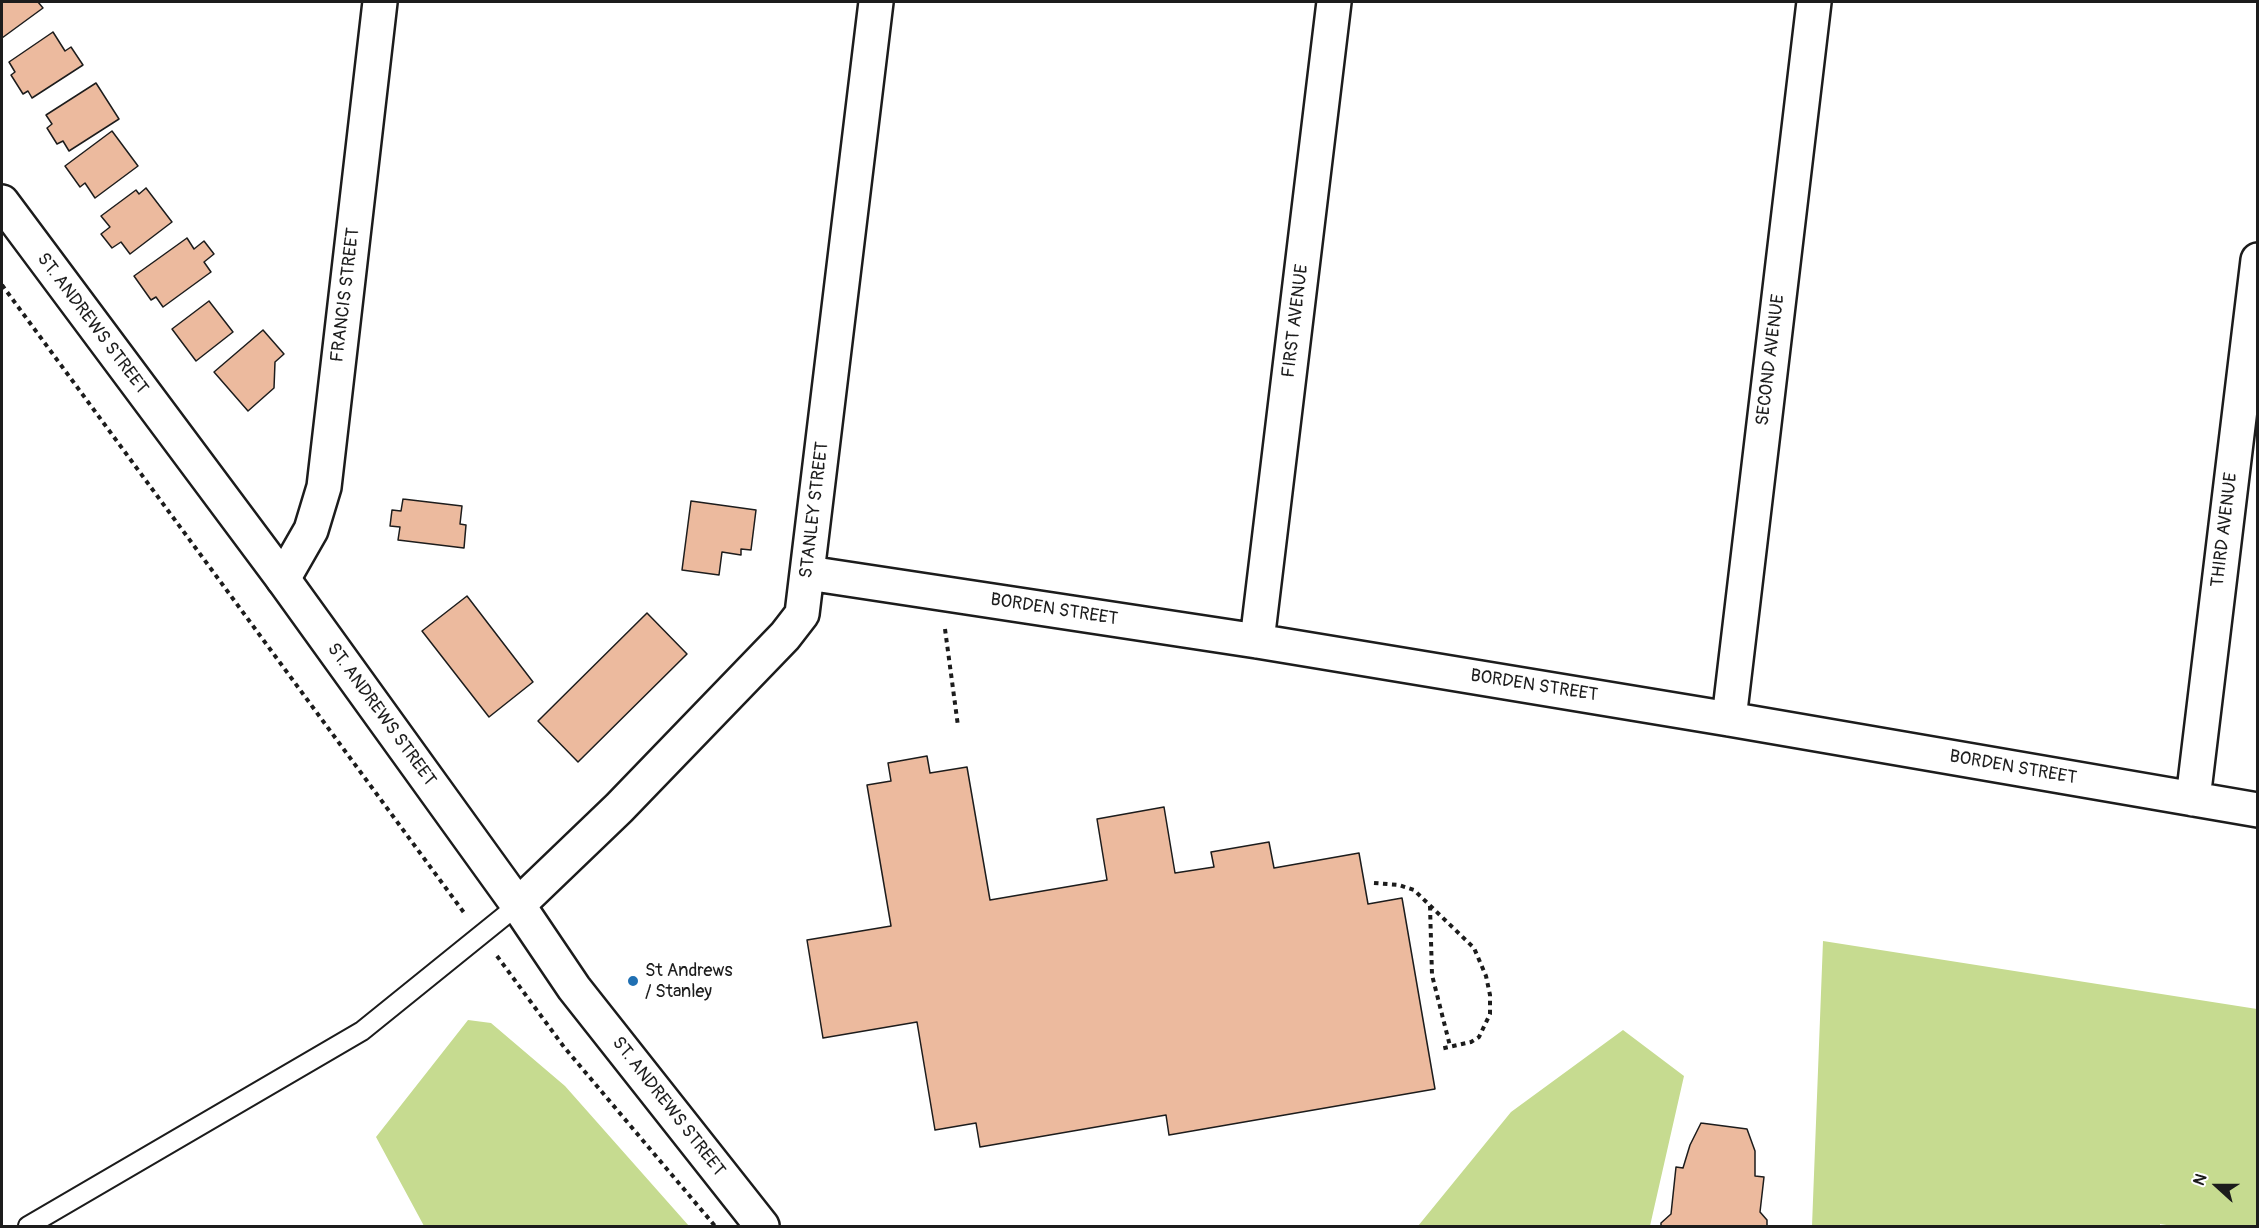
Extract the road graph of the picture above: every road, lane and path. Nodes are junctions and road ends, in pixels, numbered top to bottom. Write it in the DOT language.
graph roads {
  1 [pos="380,2"];
  2 [pos="876,2"];
  3 [pos="1334,2"];
  4 [pos="1814,2"];
  5 [pos="2,202"];
  6 [pos="2258,260"];
  7 [pos="2,285"];
  8 [pos="808,573"];
  9 [pos="283,579"];
  10 [pos="945,622"];
  11 [pos="1257,641"];
  12 [pos="1729,719"];
  13 [pos="958,726"];
  14 [pos="2193,799"];
  15 [pos="2258,810"];
  16 [pos="1374,883"];
  17 [pos="518,905"];
  18 [pos="1430,906"];
  19 [pos="481,935"];
  20 [pos="1450,1046"];
  21 [pos="1440,1049"];
  22 [pos="28,1227"];
  23 [pos="715,1227"];
  24 [pos="762,1227"];
  1 -- 9 [label="street, FRANCIS STREET"];
  2 -- 8 [label="street, STANLEY STREET"];
  3 -- 11 [label="street, FIRST AVENUE"];
  4 -- 12 [label="street, SECOND AVENUE"];
  5 -- 9 [label="street, ST. ANDREWS STREET"];
  6 -- 14 [label="street, THIRD AVENUE"];
  7 -- 19 [label="path"];
  8 -- 11 [label="street, BORDEN STREET"];
  8 -- 17 [label="street, STANLEY STREET"];
  9 -- 17 [label="street, ST. ANDREWS STREET"];
  10 -- 13 [label="path"];
  11 -- 12 [label="street, BORDEN STREET"];
  12 -- 14 [label="street, BORDEN STREET"];
  14 -- 15 [label="street, BORDEN STREET"];
  16 -- 18 [label="path"];
  17 -- 19 [label="lane"];
  17 -- 24 [label="street, ST. ANDREWS STREET"];
  18 -- 20 [label="path"];
  18 -- 20 [label="path"];
  19 -- 22 [label="lane"];
  19 -- 23 [label="path"];
  20 -- 21 [label="path"];
}
